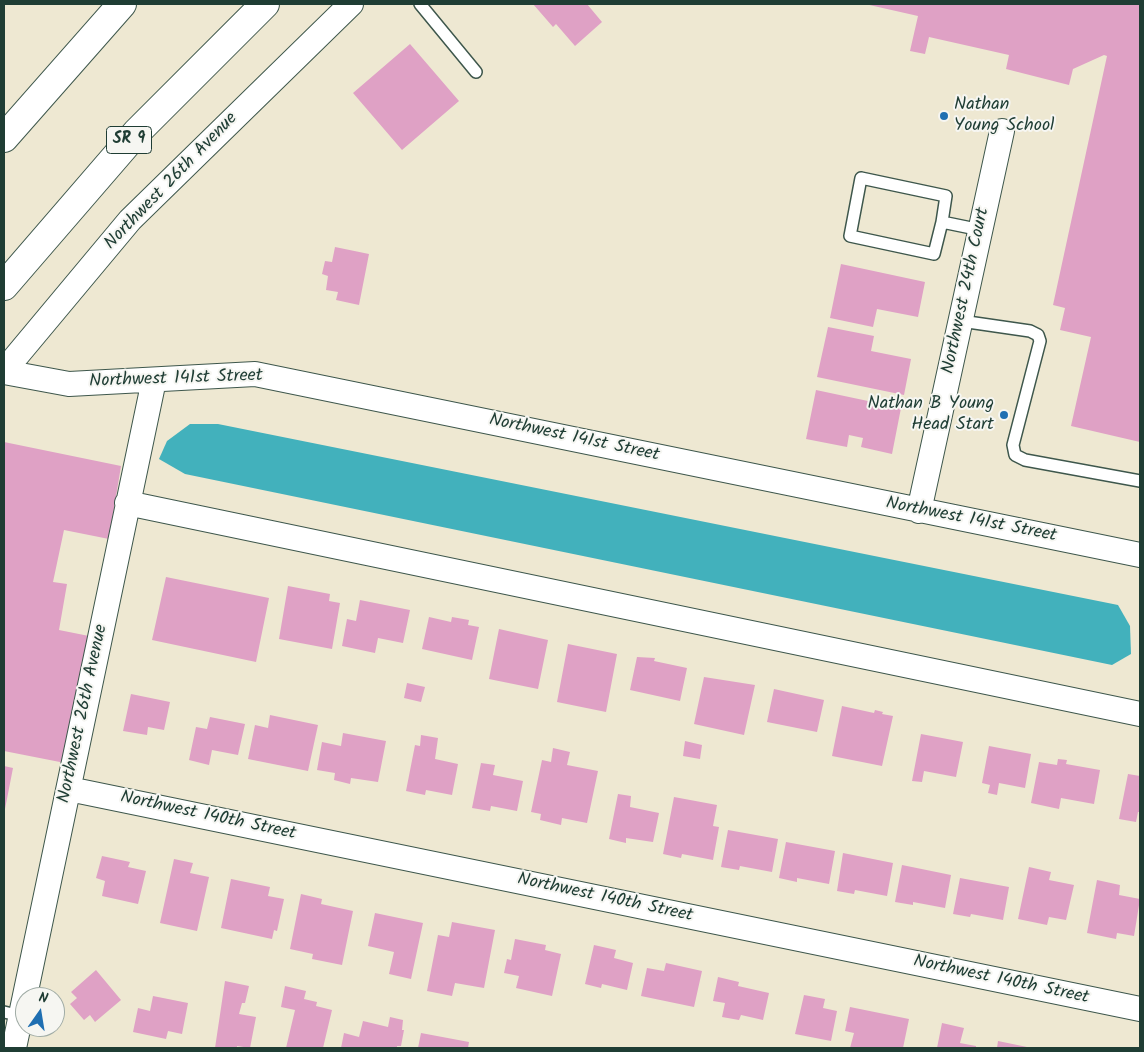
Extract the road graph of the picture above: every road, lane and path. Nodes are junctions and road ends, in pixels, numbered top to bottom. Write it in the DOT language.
graph roads {
  1 [pos="122,4"];
  2 [pos="265,4"];
  3 [pos="351,4"];
  4 [pos="420,4"];
  5 [pos="476,72"];
  6 [pos="1002,131"];
  7 [pos="4,138"];
  8 [pos="942,222"];
  9 [pos="981,230"];
  10 [pos="4,286"];
  11 [pos="961,321"];
  12 [pos="4,371"];
  13 [pos="154,380"];
  14 [pos="1140,481"];
  15 [pos="127,502"];
  16 [pos="919,511"];
  17 [pos="1140,555"];
  18 [pos="1140,714"];
  19 [pos="69,789"];
  20 [pos="1140,1009"];
  21 [pos="12,1014"];
  22 [pos="14,1048"];
  1 -- 7 [label="main road"];
  2 -- 10 [label="main road, SR 9"];
  3 -- 12 [label="street, Northwest 26th Avenue"];
  4 -- 5 [label="lane"];
  6 -- 9 [label="street, Northwest 24th Court"];
  8 -- 8 [label="lane"];
  8 -- 9 [label="lane"];
  9 -- 11 [label="street, Northwest 24th Court"];
  11 -- 14 [label="lane"];
  11 -- 16 [label="street, Northwest 24th Court"];
  12 -- 13 [label="street, Northwest 141st Street"];
  13 -- 15 [label="street, Northwest 26th Avenue"];
  13 -- 16 [label="street, Northwest 141st Street"];
  15 -- 18 [label="street"];
  15 -- 19 [label="street, Northwest 26th Avenue"];
  16 -- 17 [label="street, Northwest 141st Street"];
  19 -- 20 [label="street, Northwest 140th Street"];
  19 -- 21 [label="street, Northwest 26th Avenue"];
  21 -- 22 [label="street, Northwest 26th Avenue"];
}
